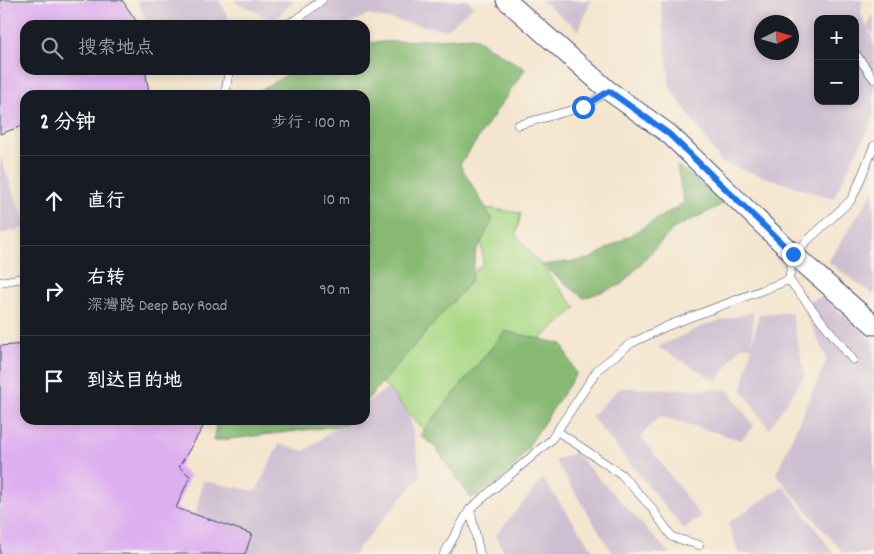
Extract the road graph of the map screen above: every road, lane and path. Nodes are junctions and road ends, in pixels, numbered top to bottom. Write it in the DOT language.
graph roads {
  1 [pos="322,0"];
  2 [pos="506,0"];
  3 [pos="295,20"];
  4 [pos="859,58"];
  5 [pos="229,75"];
  6 [pos="874,79"];
  7 [pos="226,90"];
  8 [pos="609,91"];
  9 [pos="518,125"];
  10 [pos="874,146"];
  11 [pos="793,254"];
  12 [pos="20,279"];
  13 [pos="789,280"];
  14 [pos="0,282"];
  15 [pos="874,325"];
  16 [pos="853,360"];
  17 [pos="557,431"];
  18 [pos="470,509"];
  19 [pos="699,545"];
  20 [pos="444,554"];
  21 [pos="480,554"];
  1 -- 3 [label="lane"];
  2 -- 8 [label="street"];
  4 -- 6 [label="lane"];
  5 -- 7 [label="lane"];
  8 -- 9 [label="lane"];
  8 -- 11 [label="street"];
  10 -- 11 [label="lane"];
  11 -- 13 [label="lane"];
  11 -- 15 [label="street"];
  12 -- 14 [label="lane"];
  13 -- 16 [label="lane"];
  13 -- 17 [label="lane"];
  17 -- 18 [label="lane"];
  17 -- 19 [label="lane"];
  18 -- 20 [label="lane"];
  18 -- 21 [label="lane"];
}
